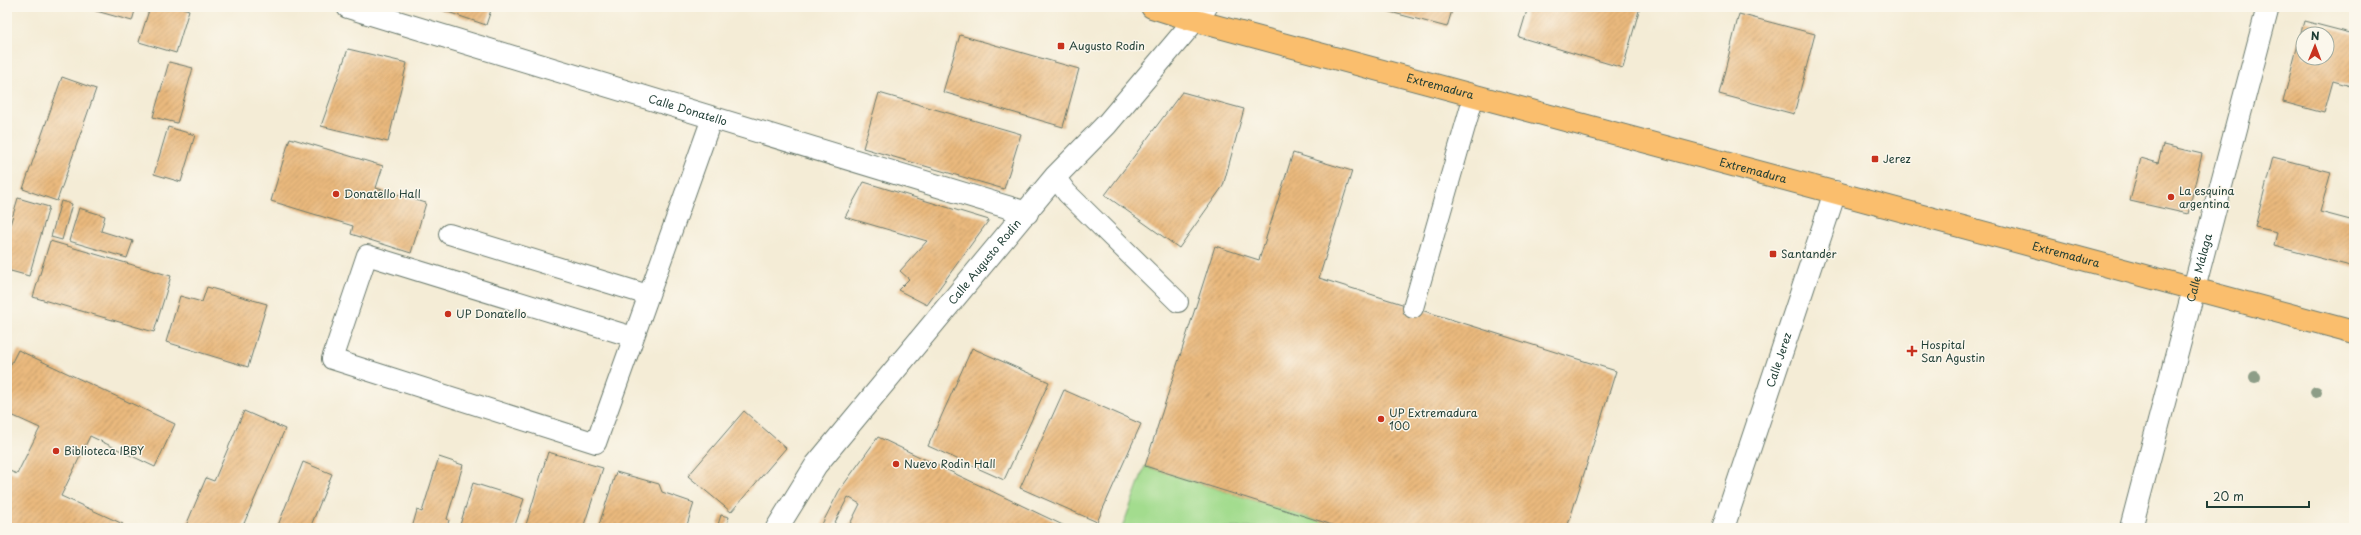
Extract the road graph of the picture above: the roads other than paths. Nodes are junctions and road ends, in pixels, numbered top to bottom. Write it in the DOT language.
graph roads {
  1 [pos="348,7"];
  2 [pos="1152,7"];
  3 [pos="2268,7"];
  4 [pos="1200,13"];
  5 [pos="1474,95"];
  6 [pos="712,118"];
  7 [pos="1055,177"];
  8 [pos="1835,192"];
  9 [pos="1027,213"];
  10 [pos="449,234"];
  11 [pos="2192,288"];
  12 [pos="648,295"];
  13 [pos="1178,302"];
  14 [pos="1413,308"];
  15 [pos="2354,332"];
  16 [pos="634,337"];
  17 [pos="777,528"];
  18 [pos="1723,528"];
  19 [pos="2131,528"];
  1 -- 6 [label="street, Calle Donatello"];
  2 -- 4 [label="main road, Extremadura"];
  3 -- 11 [label="street, Calle Málaga"];
  4 -- 5 [label="main road, Extremadura"];
  4 -- 7 [label="street, Calle Augusto Rodin"];
  5 -- 8 [label="main road, Extremadura"];
  5 -- 14 [label="lane"];
  6 -- 9 [label="street, Calle Donatello"];
  6 -- 12 [label="lane"];
  7 -- 9 [label="street, Calle Augusto Rodin"];
  7 -- 13 [label="lane"];
  8 -- 11 [label="main road, Extremadura"];
  8 -- 18 [label="street, Calle Jerez"];
  9 -- 17 [label="street, Calle Augusto Rodin"];
  10 -- 12 [label="lane"];
  11 -- 15 [label="main road, Extremadura"];
  11 -- 19 [label="street, Calle Málaga"];
  12 -- 16 [label="lane"];
  16 -- 16 [label="lane"];
}
